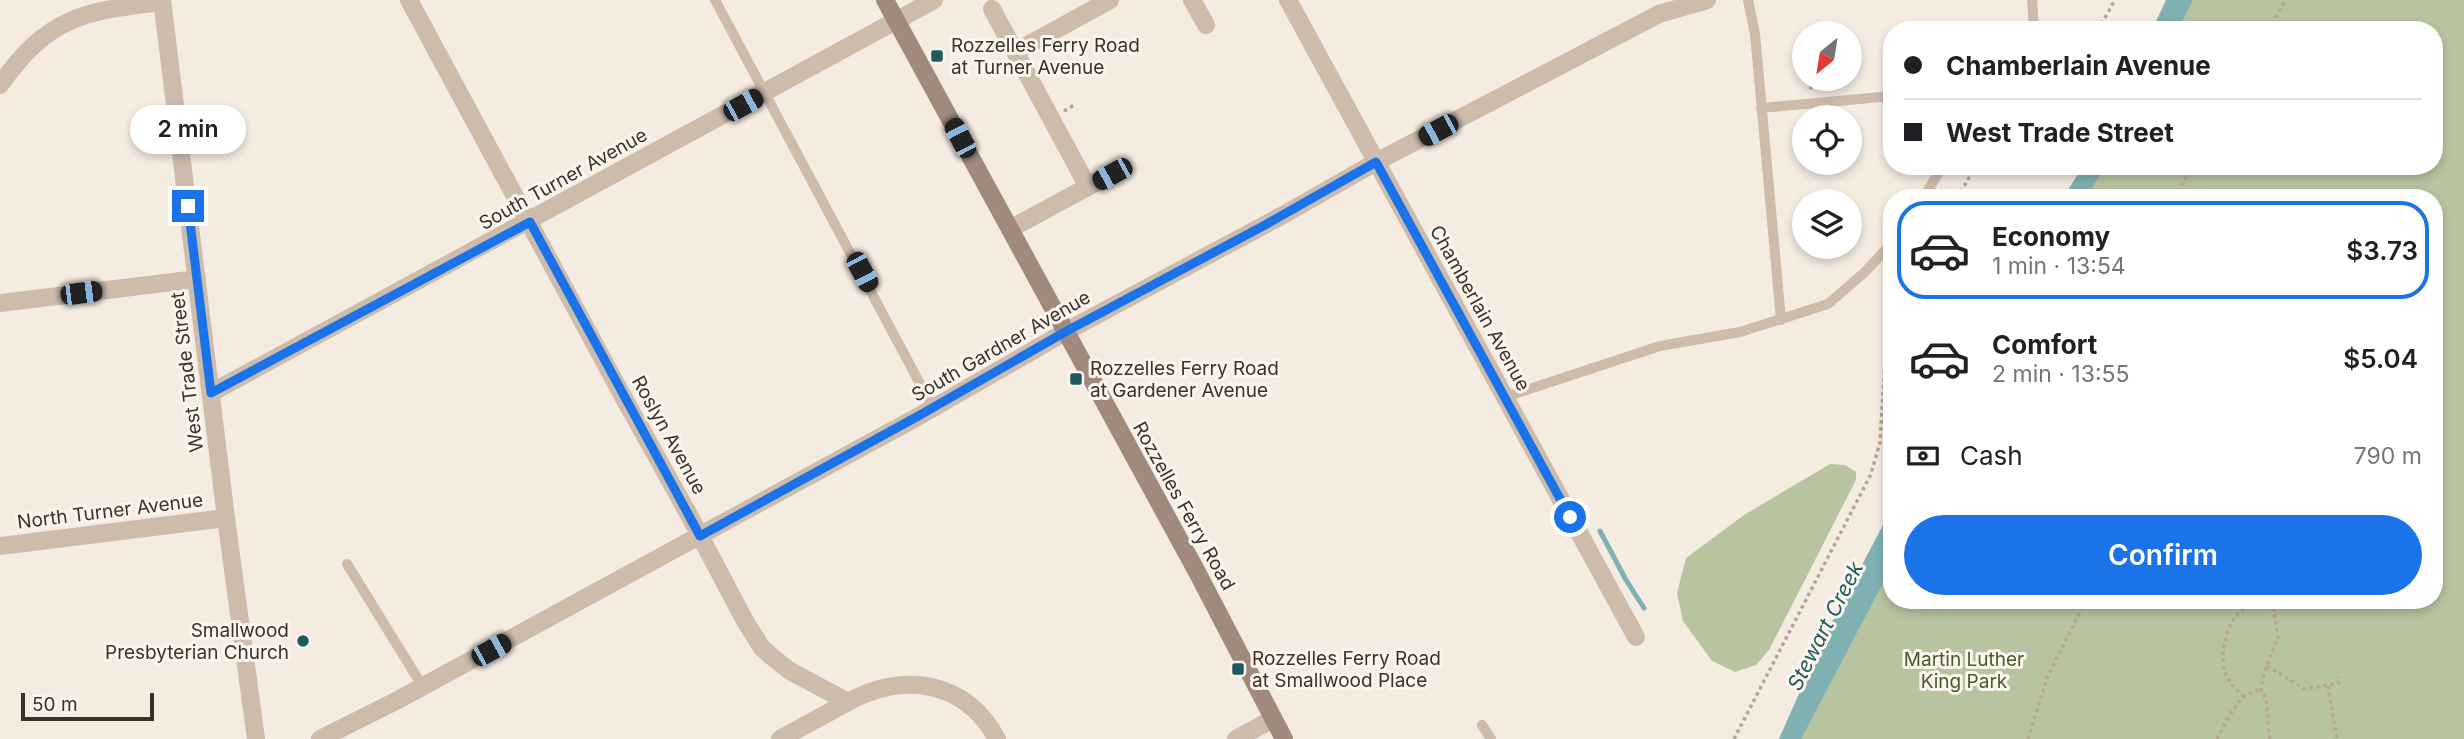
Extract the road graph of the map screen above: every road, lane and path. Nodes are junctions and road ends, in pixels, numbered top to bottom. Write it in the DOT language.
graph roads {
  1 [pos="409,0"];
  2 [pos="715,0"];
  3 [pos="885,0"];
  4 [pos="934,0"];
  5 [pos="1110,0"];
  6 [pos="1192,0"];
  7 [pos="1288,0"];
  8 [pos="1748,0"];
  9 [pos="2032,0"];
  10 [pos="2115,0"];
  11 [pos="2286,0"];
  12 [pos="162,1"];
  13 [pos="1699,1"];
  14 [pos="992,9"];
  15 [pos="896,20"];
  16 [pos="2033,21"];
  17 [pos="2103,21"];
  18 [pos="2274,21"];
  19 [pos="1206,25"];
  20 [pos="1015,52"];
  21 [pos="0,85"];
  22 [pos="765,93"];
  23 [pos="1883,97"];
  24 [pos="1761,107"];
  25 [pos="1376,162"];
  26 [pos="1117,171"];
  27 [pos="1088,187"];
  28 [pos="530,222"];
  29 [pos="1010,229"];
  30 [pos="1883,253"];
  31 [pos="197,279"];
  32 [pos="0,303"];
  33 [pos="1781,320"];
  34 [pos="1065,332"];
  35 [pos="211,393"];
  36 [pos="1883,394"];
  37 [pos="1505,397"];
  38 [pos="933,408"];
  39 [pos="226,518"];
  40 [pos="700,536"];
  41 [pos="0,545"];
  42 [pos="347,564"];
  43 [pos="2082,609"];
  44 [pos="2244,609"];
  45 [pos="2274,609"];
  46 [pos="1636,637"];
  47 [pos="2267,666"];
  48 [pos="2338,677"];
  49 [pos="2328,685"];
  50 [pos="423,687"];
  51 [pos="2261,690"];
  52 [pos="2244,696"];
  53 [pos="848,702"];
  54 [pos="1273,719"];
  55 [pos="1482,724"];
  56 [pos="256,739"];
  57 [pos="320,739"];
  58 [pos="780,739"];
  59 [pos="997,739"];
  60 [pos="1236,739"];
  61 [pos="1284,739"];
  62 [pos="1491,739"];
  63 [pos="1734,739"];
  64 [pos="2028,739"];
  65 [pos="2217,739"];
  66 [pos="2270,739"];
  67 [pos="2337,739"];
  1 -- 28 [label="street, Roslyn Avenue"];
  2 -- 22 [label="lane"];
  3 -- 15 [label="street, Rozzelles Ferry Road"];
  4 -- 15 [label="street, South Turner Avenue"];
  5 -- 20 [label="street"];
  6 -- 19 [label="street"];
  7 -- 25 [label="street, Chamberlain Avenue"];
  8 -- 24 [label="lane"];
  9 -- 16 [label="lane"];
  10 -- 17 [label="path"];
  11 -- 18 [label="path"];
  12 -- 21 [label="street"];
  12 -- 31 [label="street, West Trade Street"];
  13 -- 25 [label="street, South Gardner Avenue"];
  14 -- 20 [label="street"];
  15 -- 22 [label="street, South Turner Avenue"];
  15 -- 29 [label="street, Rozzelles Ferry Road"];
  20 -- 27 [label="street"];
  22 -- 28 [label="street, South Turner Avenue"];
  22 -- 38 [label="lane"];
  23 -- 24 [label="lane"];
  24 -- 33 [label="lane"];
  25 -- 34 [label="street, South Gardner Avenue"];
  25 -- 37 [label="street, Chamberlain Avenue"];
  26 -- 27 [label="street"];
  27 -- 29 [label="street"];
  28 -- 35 [label="street, South Turner Avenue"];
  28 -- 40 [label="street, Roslyn Avenue"];
  29 -- 34 [label="street, Rozzelles Ferry Road"];
  30 -- 33 [label="lane"];
  31 -- 32 [label="street"];
  31 -- 35 [label="street, West Trade Street"];
  33 -- 37 [label="lane"];
  34 -- 38 [label="street, South Gardner Avenue"];
  34 -- 54 [label="street, Rozzelles Ferry Road"];
  35 -- 39 [label="street, West Trade Street"];
  36 -- 63 [label="path"];
  37 -- 46 [label="street, Chamberlain Avenue"];
  38 -- 40 [label="street, South Gardner Avenue"];
  39 -- 41 [label="street, North Turner Avenue"];
  39 -- 56 [label="street, West Trade Street"];
  40 -- 50 [label="street, South Gardner Avenue"];
  40 -- 53 [label="street, Roslyn Avenue"];
  42 -- 50 [label="lane"];
  43 -- 64 [label="path"];
  44 -- 52 [label="path"];
  45 -- 47 [label="path"];
  47 -- 49 [label="path"];
  47 -- 51 [label="path"];
  48 -- 49 [label="path"];
  49 -- 67 [label="path"];
  50 -- 57 [label="street, South Gardner Avenue"];
  51 -- 52 [label="path"];
  51 -- 66 [label="path"];
  52 -- 65 [label="path"];
  53 -- 58 [label="street"];
  53 -- 59 [label="street"];
  54 -- 60 [label="street"];
  54 -- 61 [label="street, Rozzelles Ferry Road"];
  55 -- 62 [label="lane"];
}
